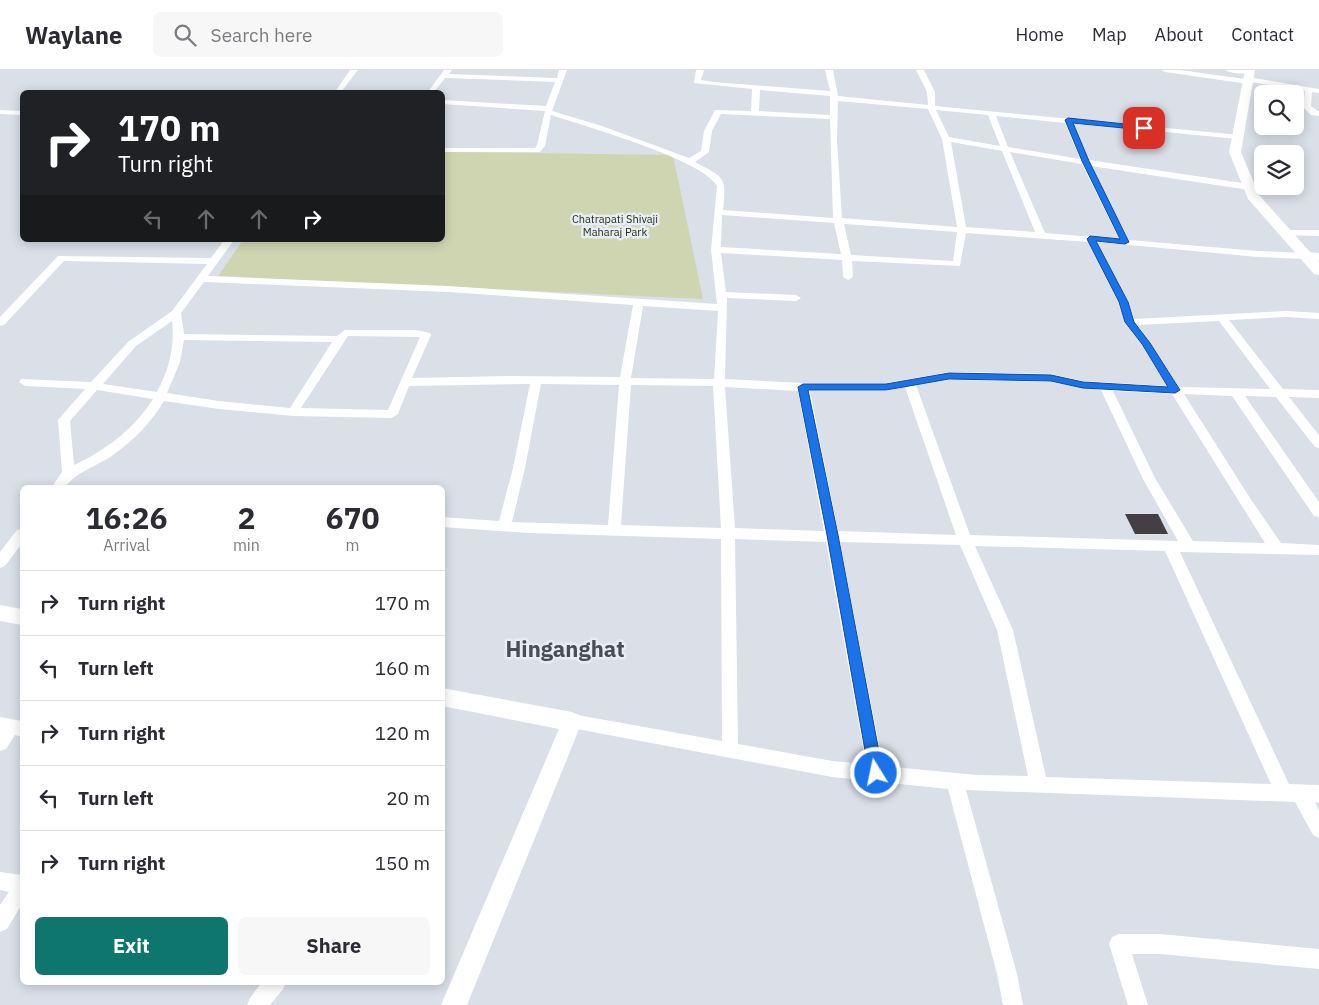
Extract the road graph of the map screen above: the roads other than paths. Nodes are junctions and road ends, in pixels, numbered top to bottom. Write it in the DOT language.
graph roads {
  1 [pos="354,70"];
  2 [pos="563,70"];
  3 [pos="700,70"];
  4 [pos="829,70"];
  5 [pos="920,70"];
  6 [pos="1165,70"];
  7 [pos="1229,70"];
  8 [pos="446,73"];
  9 [pos="1249,75"];
  10 [pos="560,80"];
  11 [pos="756,89"];
  12 [pos="339,90"];
  13 [pos="433,90"];
  14 [pos="1309,90"];
  15 [pos="1319,91"];
  16 [pos="834,96"];
  17 [pos="445,102"];
  18 [pos="931,107"];
  19 [pos="549,110"];
  20 [pos="0,112"];
  21 [pos="20,113"];
  22 [pos="991,113"];
  23 [pos="755,114"];
  24 [pos="1319,114"];
  25 [pos="833,117"];
  26 [pos="1068,120"];
  27 [pos="1237,137"];
  28 [pos="946,139"];
  29 [pos="1005,149"];
  30 [pos="445,150"];
  31 [pos="1085,161"];
  32 [pos="689,162"];
  33 [pos="1249,187"];
  34 [pos="718,212"];
  35 [pos="838,220"];
  36 [pos="962,230"];
  37 [pos="1285,233"];
  38 [pos="1319,233"];
  39 [pos="1042,235"];
  40 [pos="1090,239"];
  41 [pos="228,242"];
  42 [pos="1125,242"];
  43 [pos="716,250"];
  44 [pos="1306,256"];
  45 [pos="1319,256"];
  46 [pos="847,258"];
  47 [pos="214,261"];
  48 [pos="1319,271"];
  49 [pos="848,277"];
  50 [pos="201,279"];
  51 [pos="722,295"];
  52 [pos="796,298"];
  53 [pos="639,301"];
  54 [pos="723,308"];
  55 [pos="176,313"];
  56 [pos="1319,316"];
  57 [pos="1222,318"];
  58 [pos="0,322"];
  59 [pos="1130,322"];
  60 [pos="179,337"];
  61 [pos="340,339"];
  62 [pos="536,381"];
  63 [pos="25,382"];
  64 [pos="405,382"];
  65 [pos="625,382"];
  66 [pos="909,382"];
  67 [pos="718,384"];
  68 [pos="93,386"];
  69 [pos="803,387"];
  70 [pos="1105,387"];
  71 [pos="1175,390"];
  72 [pos="1236,392"];
  73 [pos="1280,393"];
  74 [pos="1319,394"];
  75 [pos="162,395"];
  76 [pos="293,412"];
  77 [pos="1319,444"];
  78 [pos="68,473"];
  79 [pos="59,485"];
  80 [pos="1319,512"];
  81 [pos="445,522"];
  82 [pos="504,526"];
  83 [pos="614,530"];
  84 [pos="728,532"];
  85 [pos="832,535"];
  86 [pos="20,537"];
  87 [pos="965,540"];
  88 [pos="1170,546"];
  89 [pos="1189,547"];
  90 [pos="1277,549"];
  91 [pos="1319,550"];
  92 [pos="0,562"];
  93 [pos="0,613"];
  94 [pos="20,617"];
  95 [pos="445,702"];
  96 [pos="572,722"];
  97 [pos="11,727"];
  98 [pos="0,743"];
  99 [pos="730,751"];
  100 [pos="876,773"];
  101 [pos="955,781"];
  102 [pos="1039,785"];
  103 [pos="1292,793"];
  104 [pos="1319,794"];
  105 [pos="1319,829"];
  106 [pos="0,880"];
  107 [pos="20,884"];
  108 [pos="20,891"];
  109 [pos="0,922"];
  110 [pos="1319,959"];
  111 [pos="274,985"];
  112 [pos="258,1005"];
  113 [pos="454,1005"];
  114 [pos="1013,1005"];
  115 [pos="1138,1005"];
  1 -- 12 [label="street"];
  2 -- 10 [label="street"];
  3 -- 11 [label="street"];
  4 -- 16 [label="street"];
  5 -- 18 [label="street"];
  6 -- 9 [label="street"];
  7 -- 9 [label="street"];
  8 -- 10 [label="street"];
  8 -- 13 [label="street"];
  9 -- 14 [label="street"];
  9 -- 27 [label="main road"];
  10 -- 19 [label="street"];
  11 -- 16 [label="street"];
  11 -- 23 [label="street"];
  14 -- 15 [label="street"];
  14 -- 24 [label="street"];
  16 -- 18 [label="street"];
  16 -- 25 [label="street"];
  17 -- 19 [label="street"];
  18 -- 22 [label="street"];
  18 -- 28 [label="street"];
  19 -- 30 [label="street"];
  19 -- 32 [label="street"];
  20 -- 21 [label="street"];
  22 -- 26 [label="street"];
  22 -- 29 [label="street"];
  23 -- 25 [label="street"];
  23 -- 32 [label="street"];
  25 -- 35 [label="street"];
  26 -- 27 [label="street"];
  26 -- 31 [label="street"];
  27 -- 33 [label="main road"];
  28 -- 29 [label="street"];
  28 -- 36 [label="street"];
  29 -- 31 [label="street"];
  29 -- 39 [label="street"];
  31 -- 33 [label="street"];
  31 -- 42 [label="street"];
  32 -- 34 [label="street"];
  33 -- 37 [label="main road"];
  34 -- 35 [label="street"];
  34 -- 43 [label="street"];
  35 -- 36 [label="street"];
  35 -- 46 [label="street"];
  36 -- 39 [label="street"];
  36 -- 46 [label="street"];
  37 -- 38 [label="street"];
  37 -- 44 [label="main road"];
  39 -- 40 [label="street"];
  40 -- 42 [label="street"];
  40 -- 59 [label="street"];
  41 -- 47 [label="street"];
  42 -- 44 [label="street"];
  43 -- 46 [label="street"];
  43 -- 51 [label="street"];
  44 -- 45 [label="street"];
  44 -- 48 [label="main road"];
  46 -- 49 [label="street"];
  47 -- 50 [label="street"];
  47 -- 58 [label="street"];
  50 -- 53 [label="street"];
  50 -- 55 [label="street"];
  51 -- 52 [label="street"];
  51 -- 54 [label="street"];
  53 -- 54 [label="street"];
  53 -- 65 [label="street"];
  54 -- 67 [label="street"];
  55 -- 60 [label="street"];
  55 -- 68 [label="street"];
  56 -- 57 [label="street"];
  57 -- 59 [label="street"];
  57 -- 73 [label="street"];
  59 -- 71 [label="street"];
  60 -- 61 [label="street"];
  60 -- 75 [label="street"];
  61 -- 64 [label="street"];
  61 -- 76 [label="street"];
  62 -- 64 [label="street"];
  62 -- 65 [label="street"];
  62 -- 82 [label="street"];
  63 -- 68 [label="street"];
  64 -- 76 [label="street"];
  65 -- 67 [label="street"];
  65 -- 83 [label="street"];
  66 -- 69 [label="street"];
  66 -- 70 [label="street"];
  66 -- 87 [label="street"];
  67 -- 69 [label="street"];
  67 -- 84 [label="street"];
  68 -- 75 [label="street"];
  68 -- 78 [label="street"];
  69 -- 85 [label="street"];
  70 -- 71 [label="street"];
  70 -- 89 [label="street"];
  71 -- 72 [label="street"];
  71 -- 90 [label="street"];
  72 -- 73 [label="street"];
  72 -- 80 [label="street"];
  73 -- 74 [label="street"];
  73 -- 77 [label="street"];
  75 -- 76 [label="street"];
  75 -- 78 [label="street"];
  78 -- 79 [label="street"];
  81 -- 82 [label="street"];
  82 -- 83 [label="street"];
  83 -- 84 [label="street"];
  84 -- 85 [label="street"];
  84 -- 99 [label="street"];
  85 -- 87 [label="street"];
  85 -- 100 [label="street"];
  86 -- 92 [label="street"];
  87 -- 88 [label="street"];
  87 -- 102 [label="street"];
  88 -- 89 [label="street"];
  88 -- 103 [label="street"];
  89 -- 90 [label="street"];
  90 -- 91 [label="street"];
  93 -- 94 [label="street"];
  95 -- 96 [label="street"];
  96 -- 99 [label="street"];
  96 -- 113 [label="street"];
  97 -- 98 [label="street"];
  99 -- 100 [label="street"];
  100 -- 101 [label="street"];
  101 -- 102 [label="street"];
  101 -- 114 [label="street"];
  102 -- 103 [label="street"];
  103 -- 104 [label="street"];
  103 -- 105 [label="street"];
  106 -- 107 [label="street"];
  108 -- 109 [label="street"];
  110 -- 115 [label="street"];
  111 -- 112 [label="street"];
}
